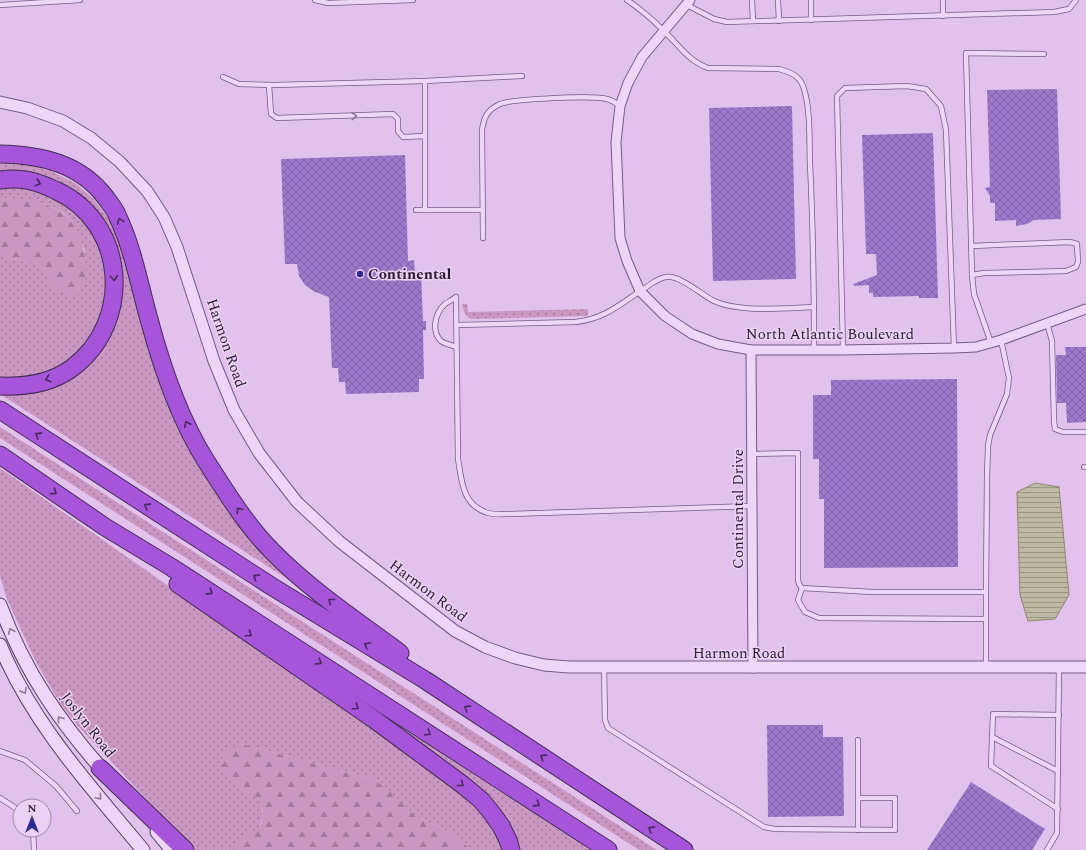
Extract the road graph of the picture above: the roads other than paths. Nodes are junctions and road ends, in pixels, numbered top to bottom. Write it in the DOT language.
graph roads {
  1 [pos="80,0"];
  2 [pos="315,0"];
  3 [pos="413,0"];
  4 [pos="627,0"];
  5 [pos="752,0"];
  6 [pos="778,0"];
  7 [pos="811,0"];
  8 [pos="943,0"];
  9 [pos="1076,0"];
  10 [pos="688,3"];
  11 [pos="0,5"];
  12 [pos="943,16"];
  13 [pos="811,20"];
  14 [pos="778,21"];
  15 [pos="753,22"];
  16 [pos="664,31"];
  17 [pos="1044,54"];
  18 [pos="522,76"];
  19 [pos="223,77"];
  20 [pos="425,81"];
  21 [pos="270,84"];
  22 [pos="0,102"];
  23 [pos="620,106"];
  24 [pos="425,136"];
  25 [pos="0,154"];
  26 [pos="0,180"];
  27 [pos="416,210"];
  28 [pos="425,210"];
  29 [pos="482,210"];
  30 [pos="483,238"];
  31 [pos="972,246"];
  32 [pos="972,275"];
  33 [pos="640,291"];
  34 [pos="814,307"];
  35 [pos="1086,309"];
  36 [pos="1047,323"];
  37 [pos="457,325"];
  38 [pos="1001,340"];
  39 [pos="991,343"];
  40 [pos="456,347"];
  41 [pos="954,348"];
  42 [pos="751,350"];
  43 [pos="814,350"];
  44 [pos="843,350"];
  45 [pos="0,386"];
  46 [pos="0,410"];
  47 [pos="1086,432"];
  48 [pos="752,454"];
  49 [pos="0,455"];
  50 [pos="752,506"];
  51 [pos="105,527"];
  52 [pos="802,588"];
  53 [pos="986,592"];
  54 [pos="0,605"];
  55 [pos="986,619"];
  56 [pos="0,645"];
  57 [pos="23,656"];
  58 [pos="3,657"];
  59 [pos="604,667"];
  60 [pos="1059,667"];
  61 [pos="1086,667"];
  62 [pos="753,668"];
  63 [pos="986,668"];
  64 [pos="425,680"];
  65 [pos="1059,714"];
  66 [pos="992,737"];
  67 [pos="858,740"];
  68 [pos="0,751"];
  69 [pos="100,768"];
  70 [pos="1058,771"];
  71 [pos="0,798"];
  72 [pos="858,798"];
  73 [pos="12,806"];
  74 [pos="1058,809"];
  75 [pos="77,812"];
  76 [pos="858,830"];
  77 [pos="33,838"];
  78 [pos="34,850"];
  79 [pos="143,850"];
  80 [pos="172,850"];
  81 [pos="185,850"];
  82 [pos="511,850"];
  83 [pos="608,850"];
  84 [pos="684,850"];
  85 [pos="1047,850"];
  1 -- 11 [label="lane"];
  2 -- 3 [label="lane"];
  4 -- 16 [label="lane"];
  5 -- 15 [label="lane"];
  6 -- 14 [label="lane"];
  7 -- 13 [label="lane"];
  8 -- 12 [label="lane"];
  9 -- 12 [label="lane"];
  10 -- 15 [label="lane"];
  10 -- 16 [label="street, North Atlantic Boulevard"];
  12 -- 13 [label="lane"];
  13 -- 14 [label="lane"];
  14 -- 15 [label="lane"];
  16 -- 23 [label="street, North Atlantic Boulevard"];
  16 -- 34 [label="lane"];
  17 -- 31 [label="lane"];
  18 -- 20 [label="lane"];
  19 -- 21 [label="lane"];
  20 -- 21 [label="lane"];
  20 -- 24 [label="lane"];
  21 -- 24 [label="lane, one-way"];
  22 -- 59 [label="street, Harmon Road"];
  23 -- 29 [label="lane"];
  23 -- 33 [label="street, North Atlantic Boulevard"];
  24 -- 28 [label="lane"];
  64 -- 25 [label="highway, one-way"];
  26 -- 45 [label="highway, one-way"];
  27 -- 28 [label="lane"];
  28 -- 29 [label="lane"];
  29 -- 30 [label="lane"];
  31 -- 32 [label="lane"];
  31 -- 32 [label="lane"];
  32 -- 39 [label="lane"];
  33 -- 34 [label="lane"];
  33 -- 37 [label="lane"];
  33 -- 42 [label="street, North Atlantic Boulevard"];
  34 -- 43 [label="lane"];
  35 -- 36 [label="street, North Atlantic Boulevard"];
  36 -- 38 [label="street, North Atlantic Boulevard"];
  36 -- 47 [label="lane"];
  37 -- 40 [label="lane"];
  37 -- 40 [label="lane"];
  38 -- 39 [label="street, North Atlantic Boulevard"];
  38 -- 53 [label="lane"];
  39 -- 41 [label="street, North Atlantic Boulevard"];
  40 -- 50 [label="lane"];
  41 -- 44 [label="street, North Atlantic Boulevard"];
  41 -- 44 [label="lane"];
  42 -- 43 [label="street, North Atlantic Boulevard"];
  42 -- 48 [label="street, Continental Drive"];
  43 -- 44 [label="street, North Atlantic Boulevard"];
  64 -- 46 [label="highway, one-way"];
  48 -- 50 [label="street, Continental Drive"];
  48 -- 52 [label="lane"];
  49 -- 51 [label="highway, one-way"];
  50 -- 62 [label="street, Continental Drive"];
  51 -- 82 [label="highway, one-way"];
  51 -- 83 [label="highway, one-way"];
  52 -- 53 [label="lane"];
  52 -- 55 [label="lane"];
  53 -- 55 [label="lane"];
  57 -- 54 [label="main road, Joslyn Road, one-way"];
  55 -- 63 [label="lane"];
  56 -- 58 [label="main road"];
  57 -- 58 [label="street"];
  69 -- 57 [label="main road, Joslyn Road, one-way"];
  58 -- 79 [label="main road, one-way"];
  59 -- 62 [label="street, Harmon Road"];
  59 -- 76 [label="lane"];
  60 -- 61 [label="street, Harmon Road"];
  60 -- 63 [label="street, Harmon Road"];
  60 -- 65 [label="lane"];
  62 -- 63 [label="street, Harmon Road"];
  84 -- 64 [label="highway, one-way"];
  65 -- 66 [label="lane"];
  65 -- 70 [label="lane"];
  66 -- 70 [label="lane"];
  66 -- 74 [label="lane"];
  67 -- 72 [label="lane"];
  68 -- 75 [label="lane"];
  69 -- 80 [label="main road, Joslyn Road"];
  69 -- 81 [label="highway"];
  70 -- 74 [label="lane"];
  71 -- 73 [label="lane"];
  72 -- 76 [label="lane"];
  72 -- 76 [label="lane"];
  74 -- 85 [label="lane"];
  77 -- 78 [label="lane"];
}
